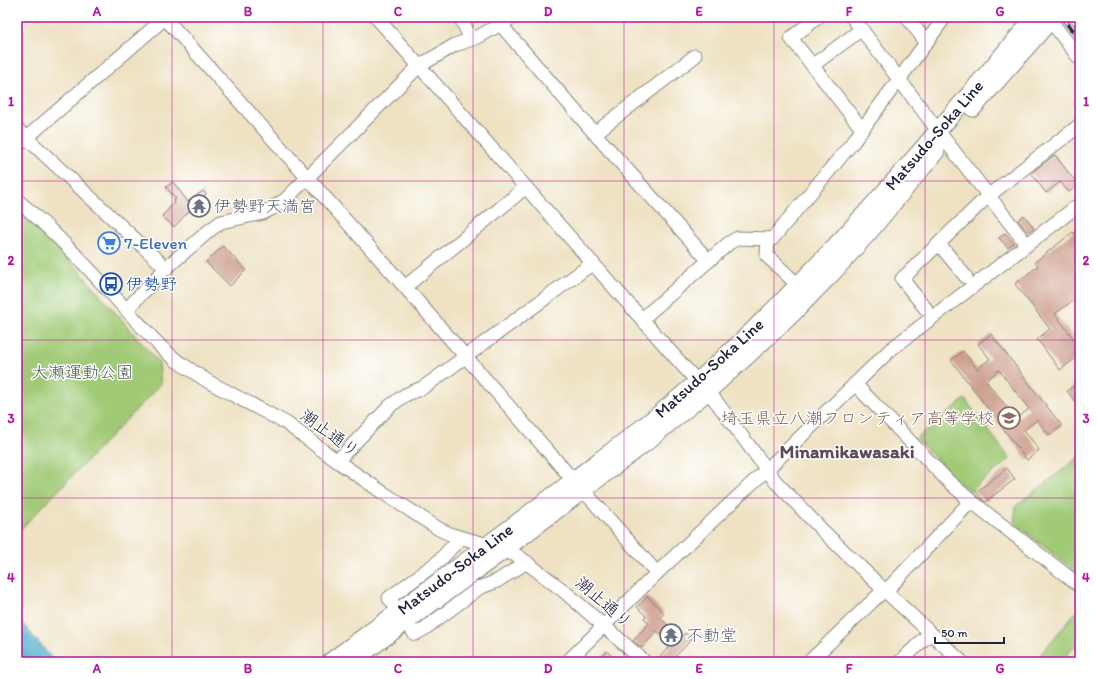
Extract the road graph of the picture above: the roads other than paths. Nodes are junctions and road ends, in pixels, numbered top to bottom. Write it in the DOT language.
graph roads {
  1 [pos="165,17"];
  2 [pos="376,17"];
  3 [pos="460,17"];
  4 [pos="513,17"];
  5 [pos="818,17"];
  6 [pos="852,17"];
  7 [pos="907,17"];
  8 [pos="945,17"];
  9 [pos="1077,17"];
  10 [pos="1046,18"];
  11 [pos="1080,21"];
  12 [pos="500,24"];
  13 [pos="862,29"];
  14 [pos="471,39"];
  15 [pos="926,42"];
  16 [pos="695,56"];
  17 [pos="1080,59"];
  18 [pos="813,65"];
  19 [pos="419,66"];
  20 [pos="899,79"];
  21 [pos="1080,125"];
  22 [pos="862,129"];
  23 [pos="595,133"];
  24 [pos="941,135"];
  25 [pos="20,137"];
  26 [pos="307,178"];
  27 [pos="526,187"];
  28 [pos="988,196"];
  29 [pos="17,200"];
  30 [pos="1080,204"];
  31 [pos="768,239"];
  32 [pos="939,244"];
  33 [pos="1027,245"];
  34 [pos="709,261"];
  35 [pos="593,263"];
  36 [pos="166,268"];
  37 [pos="966,277"];
  38 [pos="798,286"];
  39 [pos="405,287"];
  40 [pos="127,309"];
  41 [pos="926,309"];
  42 [pos="642,319"];
  43 [pos="466,357"];
  44 [pos="855,384"];
  45 [pos="703,386"];
  46 [pos="337,461"];
  47 [pos="766,470"];
  48 [pos="578,485"];
  49 [pos="971,501"];
  50 [pos="461,538"];
  51 [pos="496,547"];
  52 [pos="527,562"];
  53 [pos="657,574"];
  54 [pos="1080,586"];
  55 [pos="884,591"];
  56 [pos="392,602"];
  57 [pos="603,626"];
  58 [pos="399,627"];
  59 [pos="930,633"];
  60 [pos="330,662"];
  61 [pos="351,662"];
  62 [pos="567,662"];
  63 [pos="645,662"];
  64 [pos="809,662"];
  65 [pos="900,662"];
  66 [pos="962,662"];
  1 -- 25 [label="street"];
  1 -- 26 [label="street"];
  2 -- 19 [label="street"];
  3 -- 14 [label="street"];
  4 -- 12 [label="street"];
  5 -- 18 [label="street"];
  6 -- 13 [label="street"];
  7 -- 15 [label="street"];
  8 -- 15 [label="street"];
  9 -- 11 [label="street"];
  10 -- 17 [label="street"];
  10 -- 24 [label="main road, Matsudo-Soka Line"];
  12 -- 14 [label="street"];
  12 -- 23 [label="street"];
  13 -- 18 [label="street"];
  13 -- 20 [label="street"];
  14 -- 19 [label="street"];
  15 -- 20 [label="street"];
  16 -- 23 [label="street"];
  18 -- 22 [label="street"];
  19 -- 26 [label="street"];
  19 -- 27 [label="street"];
  20 -- 22 [label="street"];
  20 -- 24 [label="street"];
  21 -- 28 [label="street"];
  22 -- 31 [label="street"];
  23 -- 34 [label="street"];
  24 -- 28 [label="street"];
  24 -- 38 [label="main road, Matsudo-Soka Line"];
  24 -- 45 [label="main road, Matsudo-Soka Line"];
  25 -- 36 [label="street"];
  26 -- 36 [label="street"];
  26 -- 39 [label="street"];
  27 -- 35 [label="street"];
  27 -- 39 [label="street"];
  28 -- 32 [label="street"];
  28 -- 33 [label="street"];
  29 -- 40 [label="street, 潮止通り"];
  30 -- 33 [label="street"];
  31 -- 34 [label="street"];
  31 -- 38 [label="street"];
  32 -- 37 [label="street"];
  32 -- 41 [label="street"];
  33 -- 44 [label="street"];
  34 -- 42 [label="street"];
  35 -- 42 [label="street"];
  35 -- 43 [label="street"];
  36 -- 40 [label="street"];
  38 -- 45 [label="main road, Matsudo-Soka Line"];
  39 -- 43 [label="street"];
  40 -- 46 [label="street, 潮止通り"];
  42 -- 45 [label="street"];
  43 -- 46 [label="street"];
  43 -- 48 [label="street"];
  44 -- 47 [label="street"];
  44 -- 49 [label="street"];
  45 -- 47 [label="street"];
  45 -- 48 [label="main road, Matsudo-Soka Line"];
  46 -- 50 [label="street, 潮止通り"];
  47 -- 53 [label="street"];
  47 -- 55 [label="street"];
  48 -- 51 [label="main road, Matsudo-Soka Line"];
  48 -- 53 [label="street"];
  49 -- 54 [label="street"];
  49 -- 55 [label="street"];
  50 -- 51 [label="street, 潮止通り"];
  50 -- 56 [label="street"];
  51 -- 52 [label="street, 潮止通り"];
  51 -- 58 [label="main road, Matsudo-Soka Line"];
  52 -- 57 [label="street, 潮止通り"];
  52 -- 58 [label="street"];
  53 -- 57 [label="street"];
  55 -- 59 [label="street"];
  55 -- 64 [label="street"];
  57 -- 62 [label="street"];
  57 -- 63 [label="street, 潮止通り"];
  58 -- 60 [label="main road, Matsudo-Soka Line"];
  58 -- 61 [label="main road, Matsudo-Soka Line"];
  59 -- 65 [label="street"];
  59 -- 66 [label="street"];
}
